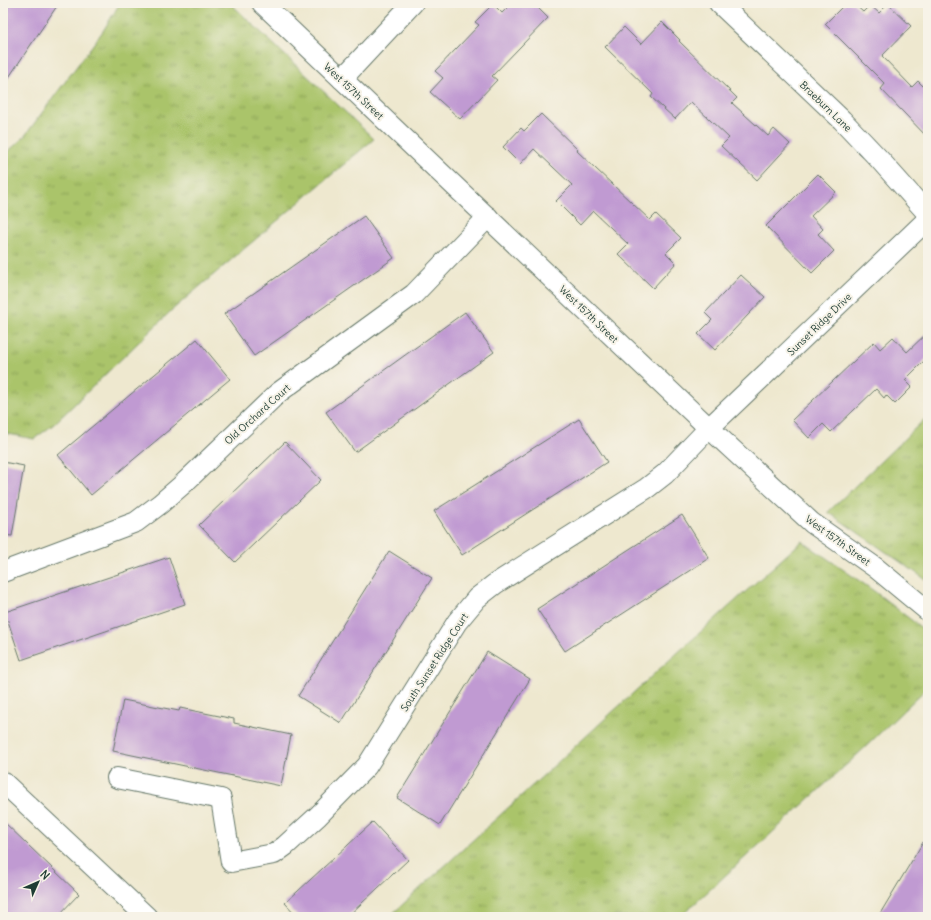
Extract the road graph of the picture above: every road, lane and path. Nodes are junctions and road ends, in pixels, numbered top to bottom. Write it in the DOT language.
graph roads {
  1 [pos="262,3"];
  2 [pos="413,3"];
  3 [pos="719,3"];
  4 [pos="342,79"];
  5 [pos="928,214"];
  6 [pos="488,217"];
  7 [pos="928,219"];
  8 [pos="709,428"];
  9 [pos="3,572"];
  10 [pos="928,611"];
  11 [pos="117,778"];
  12 [pos="3,782"];
  13 [pos="146,917"];
  1 -- 4 [label="street, West 157th Street"];
  2 -- 4 [label="street"];
  3 -- 5 [label="street, Braeburn Lane"];
  4 -- 6 [label="street, West 157th Street"];
  6 -- 8 [label="street, West 157th Street"];
  6 -- 9 [label="street, Old Orchard Court"];
  7 -- 8 [label="street, Sunset Ridge Drive"];
  8 -- 10 [label="street, West 157th Street"];
  8 -- 11 [label="street, South Sunset Ridge Court"];
  12 -- 13 [label="street"];
}
